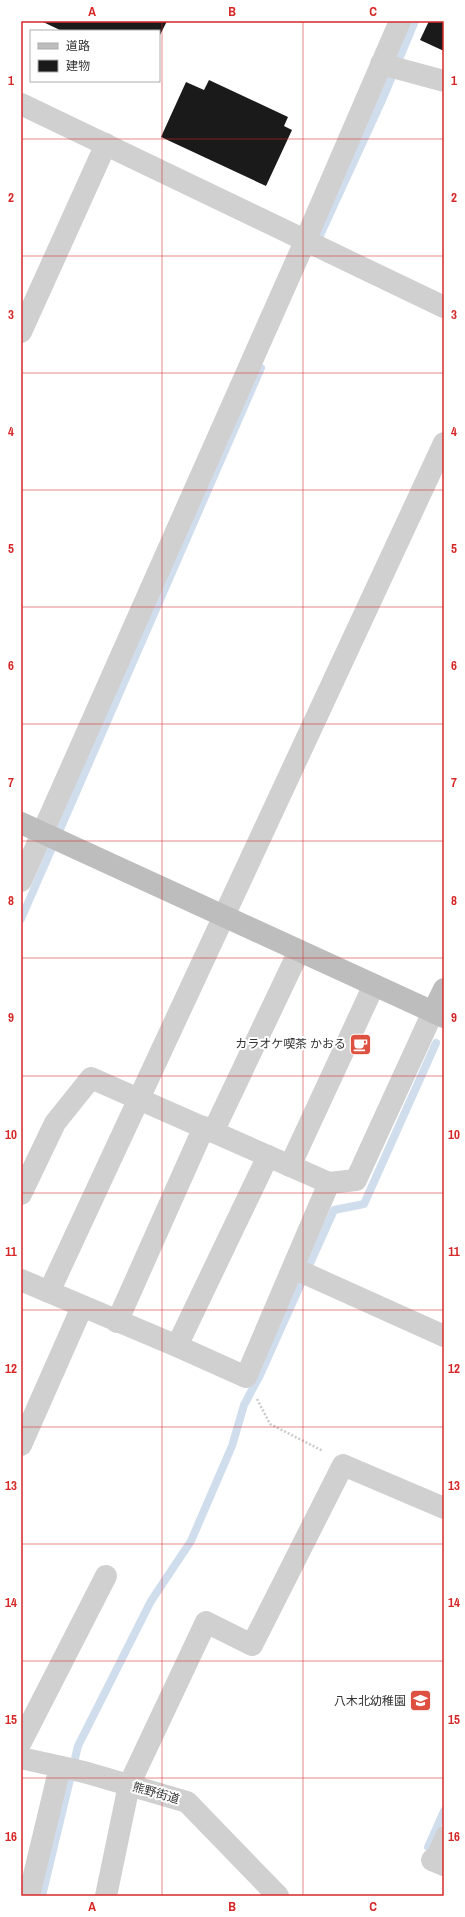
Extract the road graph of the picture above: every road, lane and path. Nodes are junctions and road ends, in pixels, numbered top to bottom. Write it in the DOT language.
graph roads {
  1 [pos="400,21"];
  2 [pos="381,64"];
  3 [pos="444,81"];
  4 [pos="21,104"];
  5 [pos="106,144"];
  6 [pos="306,239"];
  7 [pos="444,307"];
  8 [pos="21,332"];
  9 [pos="444,443"];
  10 [pos="21,823"];
  11 [pos="43,833"];
  12 [pos="21,881"];
  13 [pos="224,916"];
  14 [pos="299,951"];
  15 [pos="374,985"];
  16 [pos="444,989"];
  17 [pos="439,1015"];
  18 [pos="139,1099"];
  19 [pos="208,1130"];
  20 [pos="268,1156"];
  21 [pos="290,1166"];
  22 [pos="329,1183"];
  23 [pos="21,1194"];
  24 [pos="293,1268"];
  25 [pos="21,1280"];
  26 [pos="49,1292"];
  27 [pos="82,1306"];
  28 [pos="117,1322"];
  29 [pos="444,1336"];
  30 [pos="177,1346"];
  31 [pos="246,1377"];
  32 [pos="21,1445"];
  33 [pos="343,1465"];
  34 [pos="444,1508"];
  35 [pos="106,1576"];
  36 [pos="21,1742"];
  37 [pos="21,1758"];
  38 [pos="60,1767"];
  39 [pos="128,1785"];
  40 [pos="444,1834"];
  41 [pos="438,1862"];
  42 [pos="29,1896"];
  43 [pos="106,1896"];
  44 [pos="278,1896"];
  1 -- 2 [label="street"];
  2 -- 3 [label="street"];
  2 -- 6 [label="street"];
  4 -- 5 [label="street"];
  5 -- 6 [label="street"];
  5 -- 8 [label="street"];
  6 -- 7 [label="street"];
  6 -- 11 [label="street"];
  9 -- 13 [label="street"];
  10 -- 11 [label="street"];
  11 -- 12 [label="street"];
  11 -- 13 [label="street"];
  13 -- 14 [label="street"];
  13 -- 18 [label="street"];
  14 -- 15 [label="street"];
  14 -- 19 [label="street"];
  15 -- 17 [label="street"];
  15 -- 21 [label="street"];
  16 -- 17 [label="street"];
  17 -- 22 [label="street"];
  18 -- 19 [label="street"];
  18 -- 23 [label="street"];
  18 -- 26 [label="street"];
  19 -- 20 [label="street"];
  19 -- 28 [label="street"];
  20 -- 21 [label="street"];
  20 -- 30 [label="street"];
  21 -- 22 [label="street"];
  22 -- 24 [label="street"];
  24 -- 29 [label="street"];
  24 -- 31 [label="street"];
  25 -- 26 [label="street"];
  26 -- 27 [label="street"];
  27 -- 28 [label="street"];
  27 -- 32 [label="street"];
  28 -- 30 [label="street"];
  30 -- 31 [label="street"];
  31 -- 33 [label="path"];
  33 -- 34 [label="street"];
  33 -- 39 [label="street"];
  35 -- 36 [label="street"];
  37 -- 38 [label="street, 熊野街道"];
  38 -- 39 [label="street, 熊野街道"];
  38 -- 42 [label="street"];
  39 -- 43 [label="street"];
  39 -- 44 [label="street, 熊野街道"];
  40 -- 41 [label="lane"];
}
